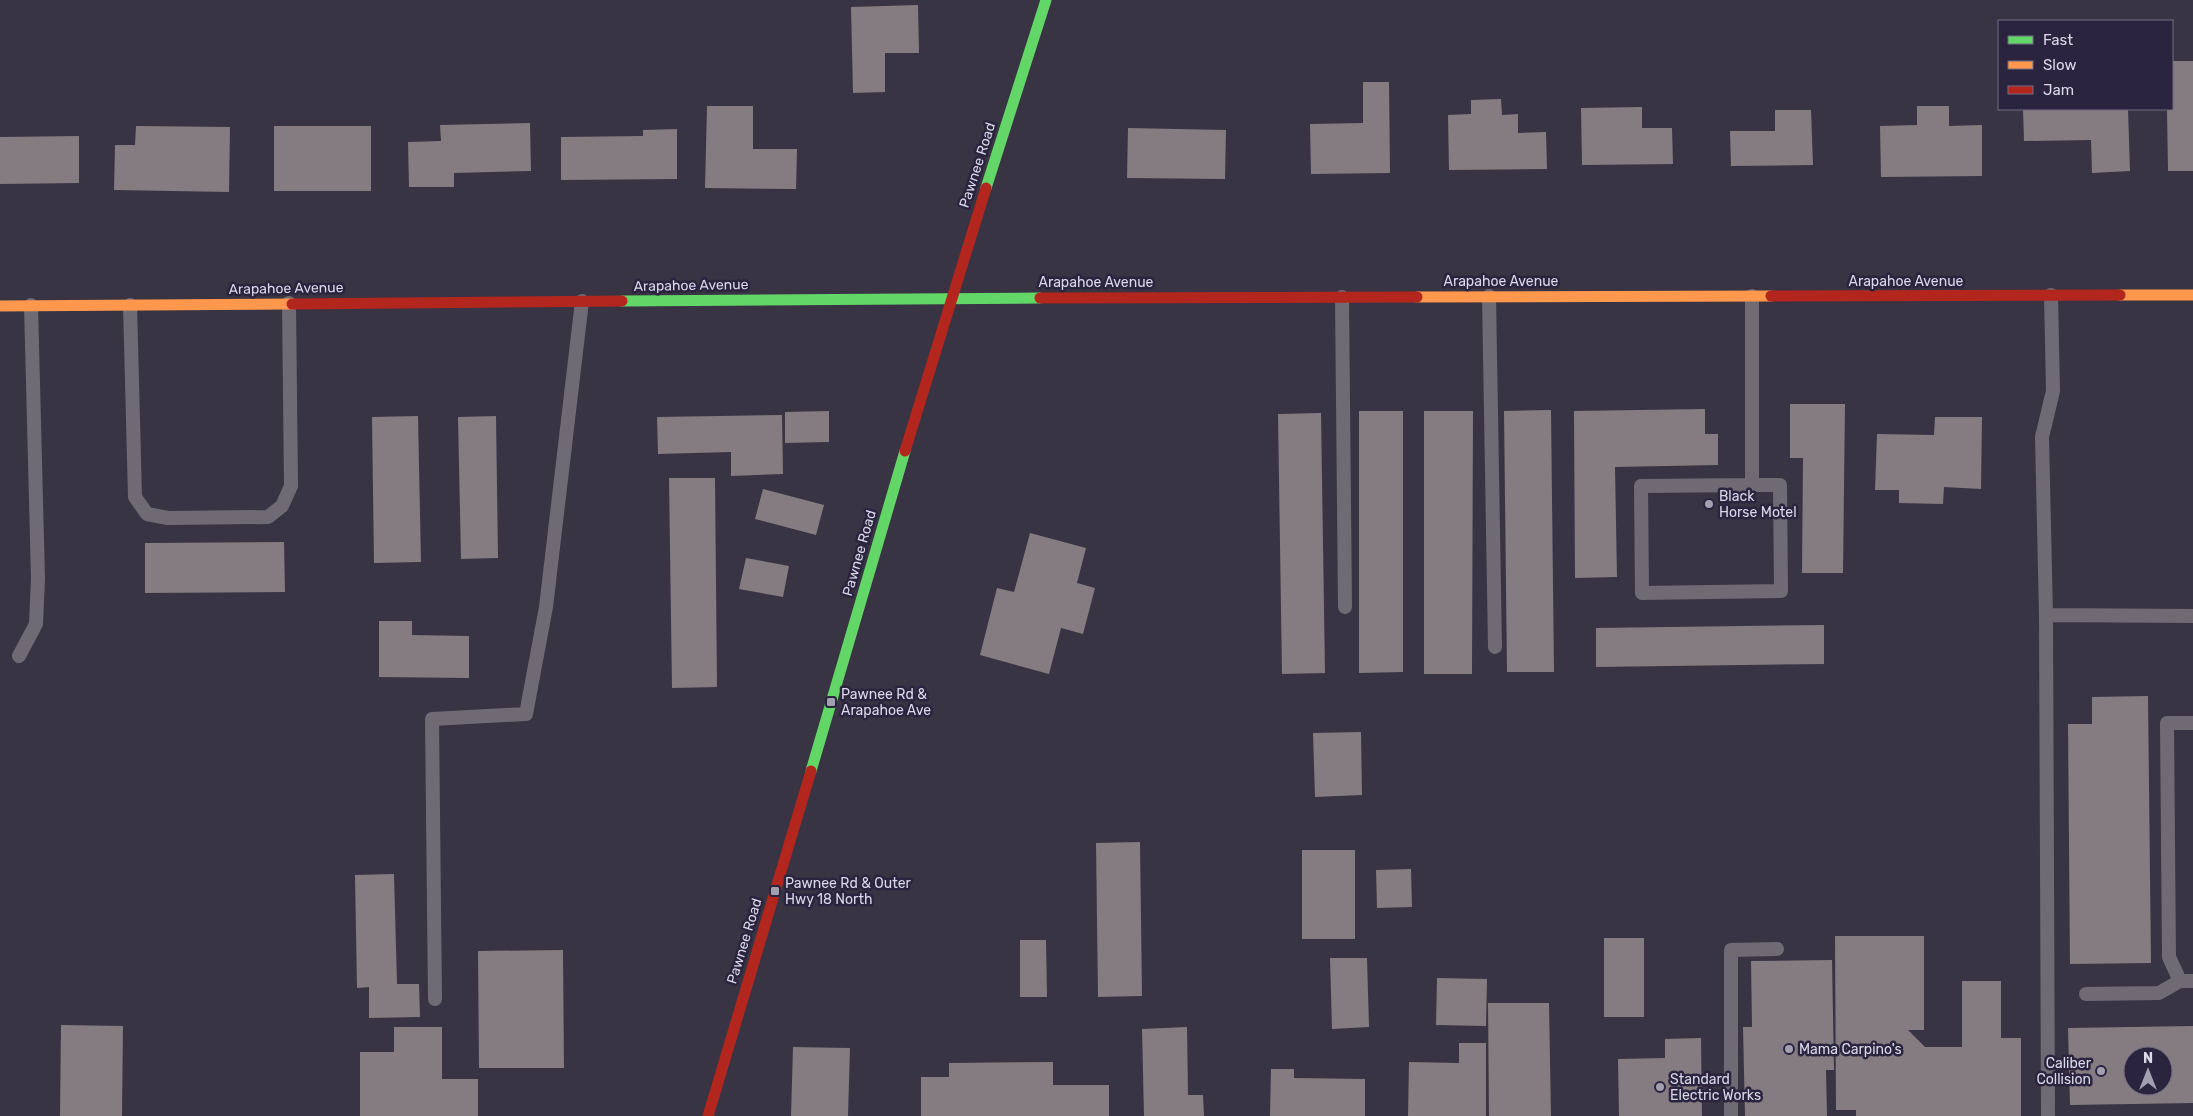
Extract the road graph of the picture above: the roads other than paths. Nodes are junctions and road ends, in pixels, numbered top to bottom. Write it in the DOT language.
graph roads {
  1 [pos="1046,0"];
  2 [pos="2051,295"];
  3 [pos="2193,295"];
  4 [pos="1489,296"];
  5 [pos="1752,296"];
  6 [pos="1342,297"];
  7 [pos="950,298"];
  8 [pos="582,301"];
  9 [pos="289,303"];
  10 [pos="130,305"];
  11 [pos="0,306"];
  12 [pos="31,306"];
  13 [pos="1752,485"];
  14 [pos="1345,607"];
  15 [pos="2046,615"];
  16 [pos="2193,616"];
  17 [pos="1495,647"];
  18 [pos="19,656"];
  19 [pos="2193,723"];
  20 [pos="1777,949"];
  21 [pos="2187,981"];
  22 [pos="2086,994"];
  23 [pos="435,999"];
  24 [pos="708,1116"];
  25 [pos="1731,1116"];
  26 [pos="2048,1116"];
  1 -- 7 [label="street, Pawnee Road"];
  2 -- 3 [label="street, Arapahoe Avenue"];
  2 -- 5 [label="street, Arapahoe Avenue"];
  2 -- 15 [label="lane"];
  4 -- 5 [label="street, Arapahoe Avenue"];
  4 -- 6 [label="street, Arapahoe Avenue"];
  4 -- 17 [label="lane"];
  5 -- 13 [label="lane"];
  6 -- 7 [label="street, Arapahoe Avenue"];
  6 -- 14 [label="lane"];
  7 -- 8 [label="street, Arapahoe Avenue"];
  7 -- 24 [label="street, Pawnee Road"];
  8 -- 9 [label="street, Arapahoe Avenue"];
  8 -- 23 [label="lane"];
  9 -- 10 [label="street, Arapahoe Avenue"];
  9 -- 10 [label="lane"];
  10 -- 12 [label="street, Arapahoe Avenue"];
  11 -- 12 [label="street, Arapahoe Avenue"];
  12 -- 18 [label="lane"];
  13 -- 13 [label="lane"];
  15 -- 16 [label="lane"];
  15 -- 26 [label="lane"];
  19 -- 21 [label="lane"];
  20 -- 25 [label="lane"];
  21 -- 22 [label="lane"];
}
